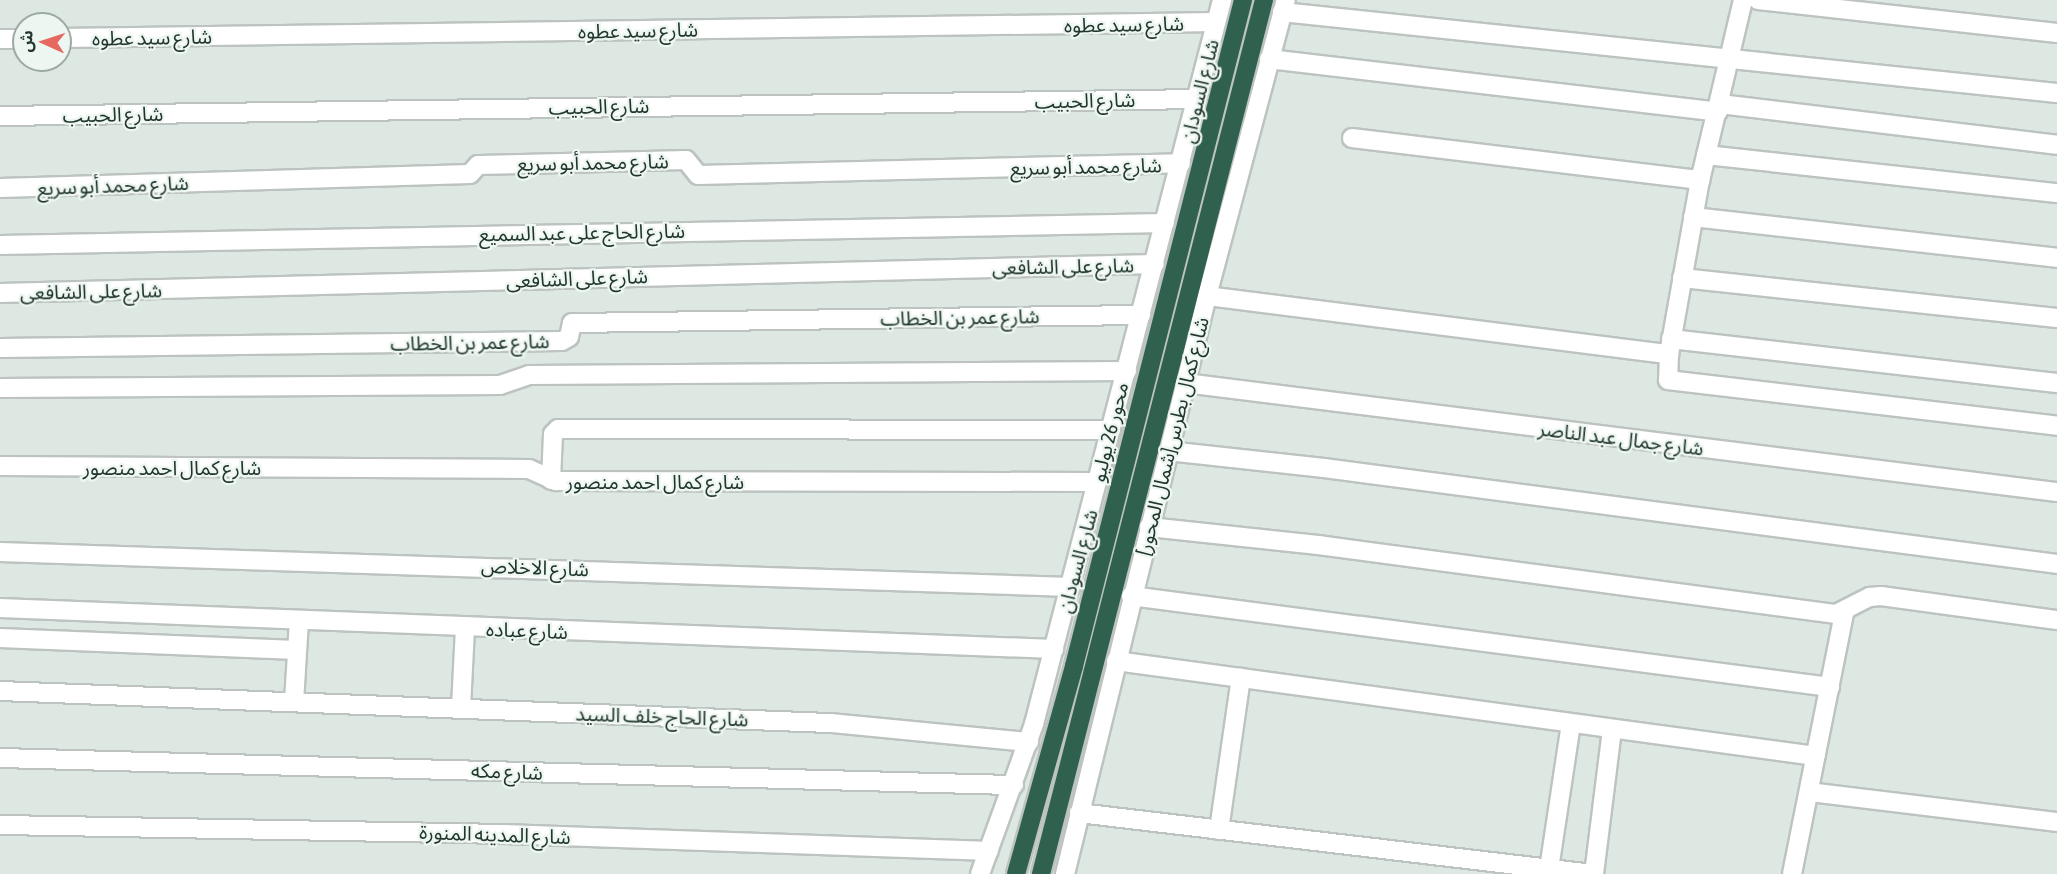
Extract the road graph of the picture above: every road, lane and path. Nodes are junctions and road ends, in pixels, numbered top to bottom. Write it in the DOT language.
graph roads {
  1 [pos="1222,0"];
  2 [pos="1243,0"];
  3 [pos="1264,0"];
  4 [pos="1743,0"];
  5 [pos="1758,0"];
  6 [pos="1284,6"];
  7 [pos="1216,22"];
  8 [pos="2057,33"];
  9 [pos="72,38"];
  10 [pos="1269,60"];
  11 [pos="1730,61"];
  12 [pos="2057,93"];
  13 [pos="1197,99"];
  14 [pos="1719,108"];
  15 [pos="0,116"];
  16 [pos="1352,138"];
  17 [pos="2057,144"];
  18 [pos="1707,155"];
  19 [pos="1181,163"];
  20 [pos="1700,180"];
  21 [pos="0,188"];
  22 [pos="2057,193"];
  23 [pos="1693,217"];
  24 [pos="1165,223"];
  25 [pos="0,245"];
  26 [pos="2057,258"];
  27 [pos="1155,264"];
  28 [pos="1682,278"];
  29 [pos="0,293"];
  30 [pos="1207,296"];
  31 [pos="1141,315"];
  32 [pos="2057,318"];
  33 [pos="1670,346"];
  34 [pos="0,348"];
  35 [pos="1126,371"];
  36 [pos="1185,383"];
  37 [pos="2057,383"];
  38 [pos="0,388"];
  39 [pos="2057,426"];
  40 [pos="1111,430"];
  41 [pos="1168,451"];
  42 [pos="0,466"];
  43 [pos="551,480"];
  44 [pos="1097,482"];
  45 [pos="2057,492"];
  46 [pos="1149,527"];
  47 [pos="0,552"];
  48 [pos="2057,564"];
  49 [pos="1070,587"];
  50 [pos="1131,596"];
  51 [pos="0,608"];
  52 [pos="1848,611"];
  53 [pos="299,621"];
  54 [pos="2057,621"];
  55 [pos="465,628"];
  56 [pos="0,638"];
  57 [pos="1054,648"];
  58 [pos="297,650"];
  59 [pos="1116,661"];
  60 [pos="1240,678"];
  61 [pos="1830,687"];
  62 [pos="0,691"];
  63 [pos="294,702"];
  64 [pos="461,707"];
  65 [pos="1571,724"];
  66 [pos="1612,729"];
  67 [pos="1029,742"];
  68 [pos="1816,756"];
  69 [pos="0,758"];
  70 [pos="1014,785"];
  71 [pos="1809,792"];
  72 [pos="1080,813"];
  73 [pos="2057,822"];
  74 [pos="0,825"];
  75 [pos="1219,830"];
  76 [pos="989,851"];
  77 [pos="1549,869"];
  78 [pos="980,874"];
  79 [pos="1016,874"];
  80 [pos="1041,874"];
  81 [pos="1065,874"];
  82 [pos="1594,874"];
  83 [pos="1792,874"];
  1 -- 7 [label="street, شارع السودان"];
  2 -- 79 [label="highway, محور 26 يوليو"];
  3 -- 80 [label="highway"];
  4 -- 11 [label="street"];
  5 -- 8 [label="street"];
  6 -- 10 [label="street, شارع كمال بطرس[شمال المحور]"];
  6 -- 11 [label="street"];
  7 -- 9 [label="street, شارع سيد عطوه"];
  7 -- 13 [label="street, شارع السودان"];
  10 -- 14 [label="street"];
  10 -- 30 [label="street, شارع كمال بطرس[شمال المحور]"];
  11 -- 12 [label="street"];
  11 -- 14 [label="street"];
  13 -- 15 [label="street, شارع الحبيب"];
  13 -- 19 [label="street, شارع السودان"];
  14 -- 17 [label="street"];
  14 -- 18 [label="street"];
  16 -- 20 [label="street"];
  18 -- 20 [label="street"];
  18 -- 22 [label="street"];
  19 -- 21 [label="street, شارع محمد أبو سريع"];
  19 -- 24 [label="street, شارع السودان"];
  20 -- 23 [label="street"];
  23 -- 26 [label="street"];
  23 -- 28 [label="street"];
  24 -- 25 [label="street, شارع الحاج على عبد السميع"];
  24 -- 27 [label="street, شارع السودان"];
  27 -- 29 [label="street, شارع على الشافعى"];
  27 -- 31 [label="street, شارع السودان"];
  28 -- 32 [label="street"];
  28 -- 33 [label="street"];
  30 -- 33 [label="street"];
  30 -- 36 [label="street, شارع كمال بطرس[شمال المحور]"];
  31 -- 34 [label="street, شارع عمر بن الخطاب"];
  31 -- 35 [label="street, شارع السودان"];
  33 -- 37 [label="street"];
  33 -- 39 [label="street"];
  35 -- 38 [label="street"];
  35 -- 40 [label="street, شارع السودان"];
  36 -- 41 [label="street, شارع كمال بطرس[شمال المحور]"];
  36 -- 45 [label="street, شارع جمال عبد الناصر"];
  40 -- 43 [label="street"];
  40 -- 44 [label="street, شارع السودان"];
  41 -- 46 [label="street, شارع كمال بطرس[شمال المحور]"];
  41 -- 48 [label="street"];
  42 -- 43 [label="street, شارع كمال احمد منصور"];
  43 -- 44 [label="street, شارع كمال احمد منصور"];
  44 -- 49 [label="street, شارع السودان"];
  46 -- 50 [label="street, شارع كمال بطرس[شمال المحور]"];
  46 -- 52 [label="street"];
  47 -- 49 [label="street, شارع الاخلاص"];
  49 -- 57 [label="street, شارع السودان"];
  50 -- 59 [label="street, شارع كمال بطرس[شمال المحور]"];
  50 -- 61 [label="street"];
  51 -- 53 [label="street, شارع عباده"];
  52 -- 54 [label="street"];
  52 -- 61 [label="street"];
  53 -- 55 [label="street, شارع عباده"];
  53 -- 58 [label="street"];
  55 -- 57 [label="street, شارع عباده"];
  55 -- 64 [label="street"];
  56 -- 58 [label="street"];
  57 -- 67 [label="street, شارع السودان"];
  58 -- 63 [label="street"];
  59 -- 60 [label="street"];
  59 -- 72 [label="street, شارع كمال بطرس[شمال المحور]"];
  60 -- 65 [label="street"];
  60 -- 75 [label="street"];
  61 -- 68 [label="street"];
  62 -- 63 [label="street, شارع الحاج خلف السيد"];
  63 -- 64 [label="street, شارع الحاج خلف السيد"];
  64 -- 67 [label="street, شارع الحاج خلف السيد"];
  65 -- 66 [label="street"];
  65 -- 77 [label="street"];
  66 -- 68 [label="street"];
  66 -- 82 [label="street"];
  67 -- 70 [label="street, شارع السودان"];
  68 -- 71 [label="street"];
  69 -- 70 [label="street, شارع مكه"];
  70 -- 76 [label="street, شارع السودان"];
  71 -- 73 [label="street"];
  71 -- 83 [label="street"];
  72 -- 75 [label="street"];
  72 -- 81 [label="street, شارع كمال بطرس[شمال المحور]"];
  74 -- 76 [label="street, شارع المدينه المنورة"];
  75 -- 77 [label="street"];
  76 -- 78 [label="street, شارع السودان"];
  77 -- 82 [label="street"];
}
